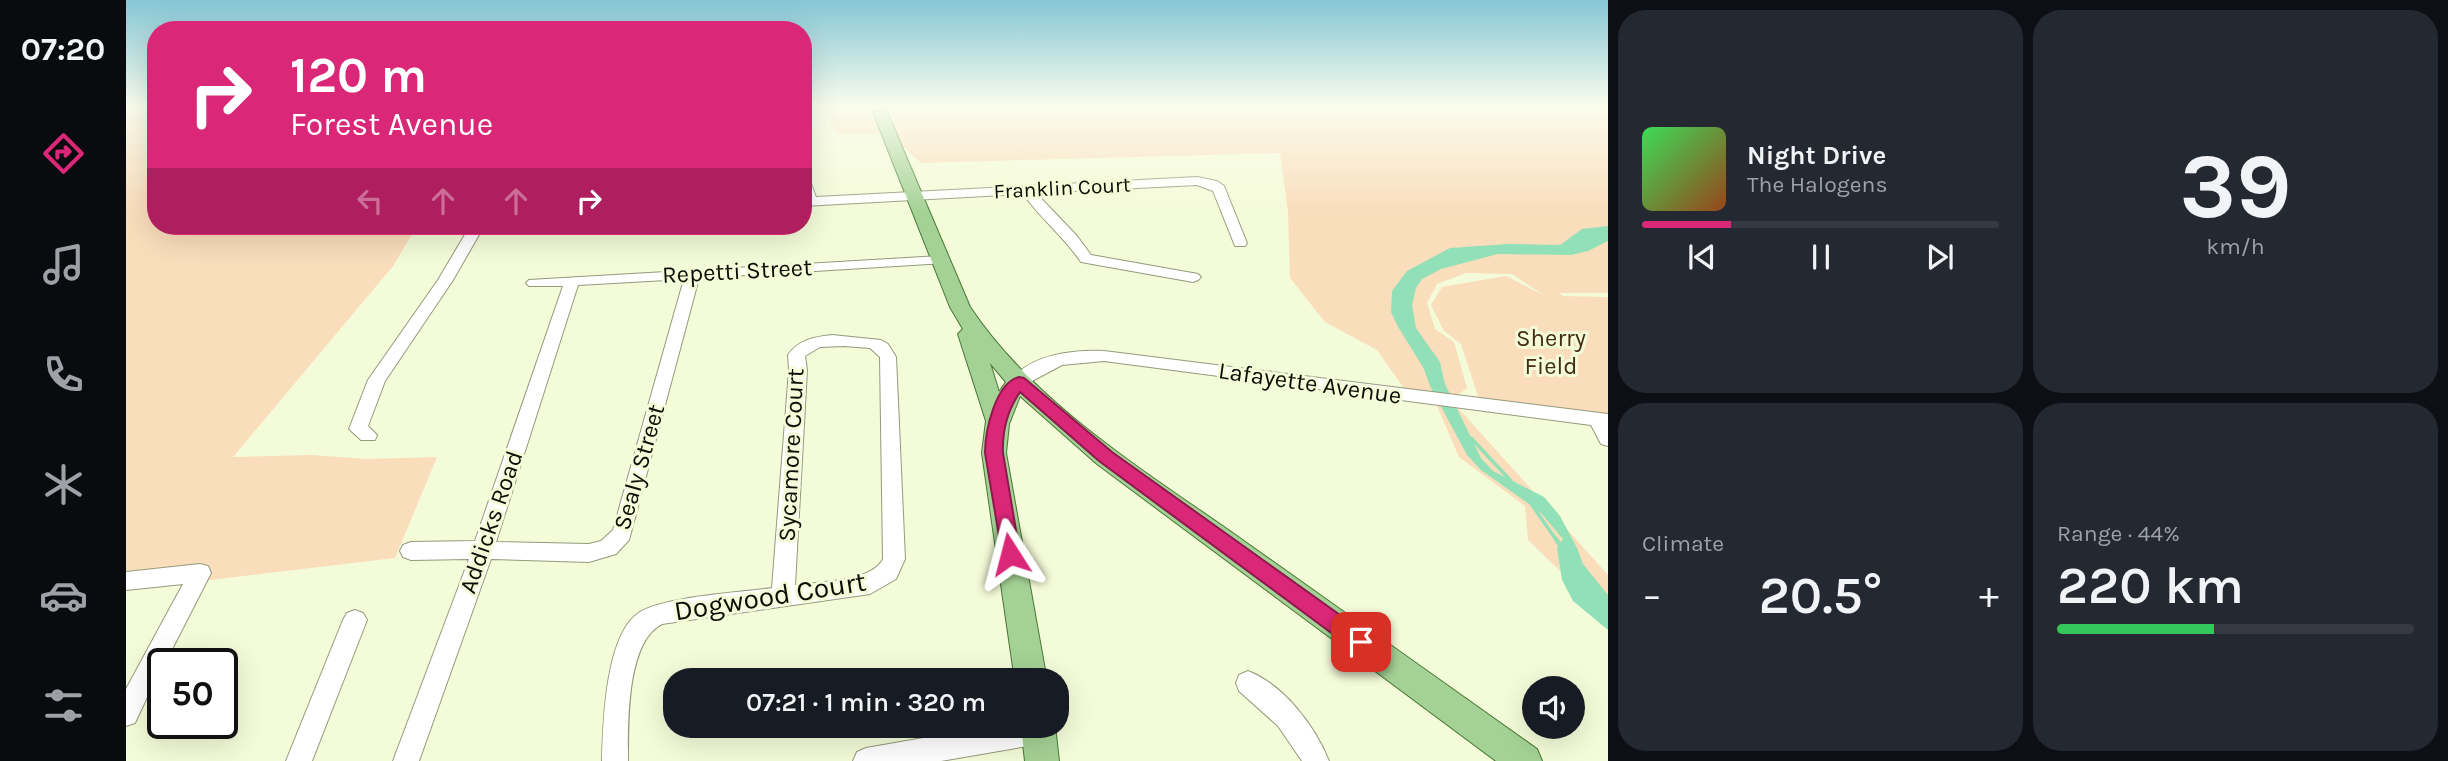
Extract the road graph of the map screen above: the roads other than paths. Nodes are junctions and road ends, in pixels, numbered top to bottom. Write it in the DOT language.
graph roads {
  1 [pos="893,143"];
  2 [pos="1027,190"];
  3 [pos="914,195"];
  4 [pos="812,202"];
  5 [pos="924,221"];
  6 [pos="472,235"];
  7 [pos="1240,243"];
  8 [pos="940,260"];
  9 [pos="693,273"];
  10 [pos="1193,277"];
  11 [pos="572,281"];
  12 [pos="534,283"];
  13 [pos="960,307"];
  14 [pos="796,355"];
  15 [pos="1019,382"];
  16 [pos="997,420"];
  17 [pos="1602,420"];
  18 [pos="368,435"];
  19 [pos="1608,439"];
  20 [pos="483,550"];
  21 [pos="411,551"];
  22 [pos="126,582"];
  23 [pos="783,596"];
  24 [pos="355,620"];
  25 [pos="1029,668"];
  26 [pos="1248,683"];
  27 [pos="126,714"];
  28 [pos="1040,739"];
  29 [pos="299,761"];
  30 [pos="406,761"];
  31 [pos="615,761"];
  32 [pos="866,761"];
  33 [pos="1316,761"];
  34 [pos="1525,761"];
  1 -- 3 [label="main road"];
  2 -- 3 [label="street, Franklin Court"];
  2 -- 7 [label="street, Franklin Court"];
  2 -- 10 [label="street"];
  3 -- 4 [label="street, Franklin Court"];
  3 -- 5 [label="main road"];
  5 -- 8 [label="main road"];
  6 -- 18 [label="street"];
  8 -- 9 [label="street, Repetti Street"];
  8 -- 13 [label="main road"];
  9 -- 11 [label="street, Repetti Street"];
  9 -- 20 [label="street, Sealy Street"];
  11 -- 12 [label="street, Repetti Street"];
  11 -- 20 [label="street, Addicks Road"];
  13 -- 15 [label="main road"];
  13 -- 16 [label="main road"];
  14 -- 23 [label="street, Sycamore Court"];
  14 -- 23 [label="street, Dogwood Court"];
  15 -- 16 [label="main road"];
  15 -- 17 [label="street, Lafayette Avenue"];
  15 -- 34 [label="main road"];
  16 -- 25 [label="main road"];
  17 -- 19 [label="street"];
  20 -- 21 [label="street, Sealy Street"];
  20 -- 30 [label="street, Addicks Road"];
  22 -- 27 [label="street"];
  23 -- 31 [label="street, Dogwood Court"];
  24 -- 29 [label="street"];
  26 -- 33 [label="street"];
  28 -- 32 [label="street"];
}
